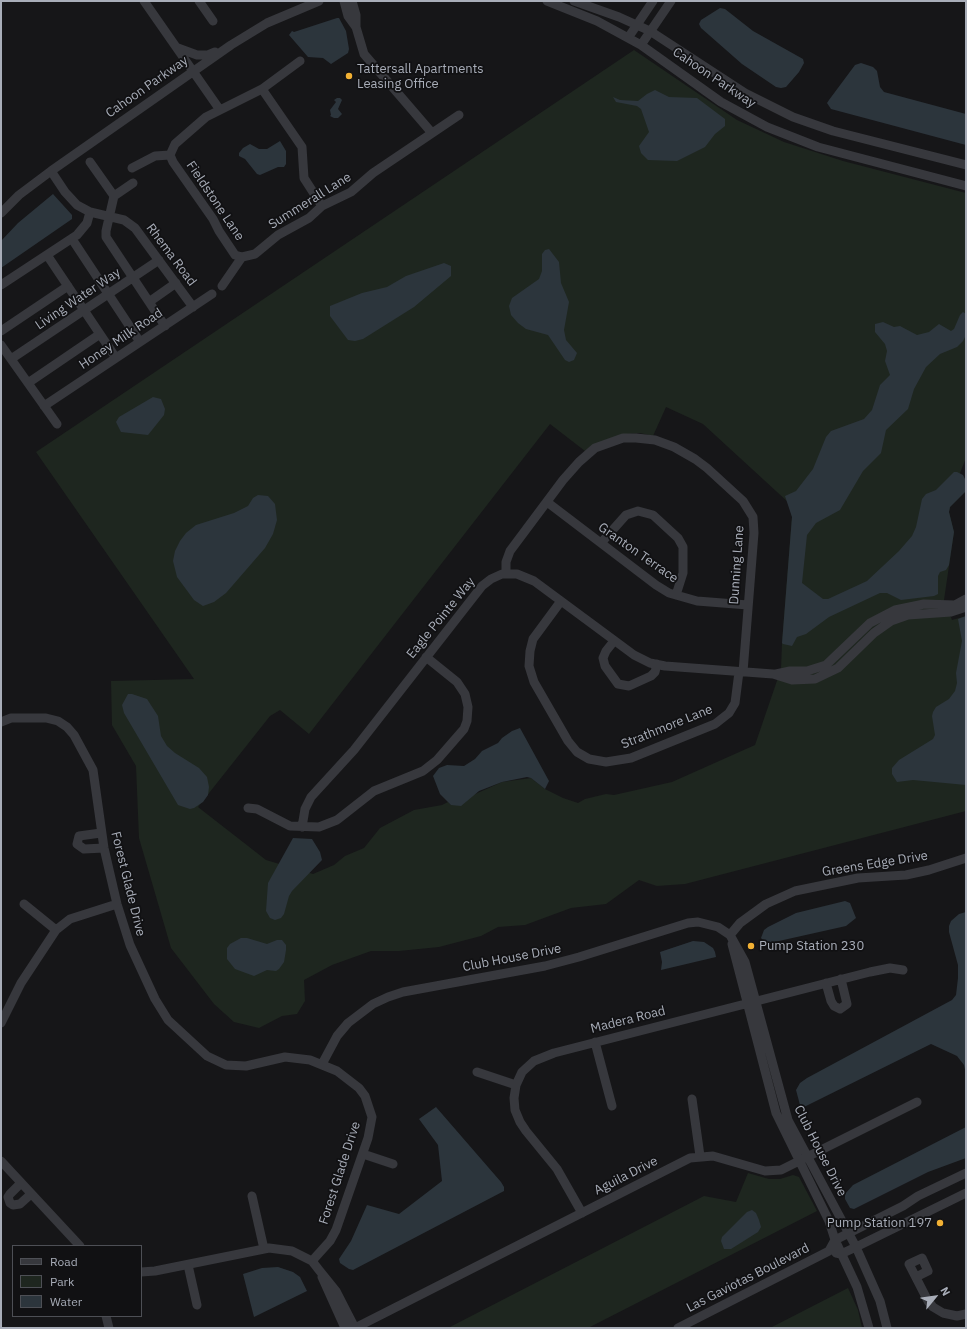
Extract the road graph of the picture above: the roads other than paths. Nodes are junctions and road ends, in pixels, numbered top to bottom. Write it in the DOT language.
graph roads {
  1 [pos="144,1"];
  2 [pos="198,1"];
  3 [pos="319,1"];
  4 [pos="344,1"];
  5 [pos="352,1"];
  6 [pos="547,1"];
  7 [pos="574,1"];
  8 [pos="652,1"];
  9 [pos="671,1"];
  10 [pos="213,21"];
  11 [pos="637,24"];
  12 [pos="356,27"];
  13 [pos="650,31"];
  14 [pos="628,38"];
  15 [pos="231,45"];
  16 [pos="641,45"];
  17 [pos="177,48"];
  18 [pos="300,61"];
  19 [pos="193,70"];
  20 [pos="262,89"];
  21 [pos="220,110"];
  22 [pos="459,115"];
  23 [pos="432,133"];
  24 [pos="170,155"];
  25 [pos="90,162"];
  26 [pos="966,165"];
  27 [pos="132,168"];
  28 [pos="50,171"];
  29 [pos="133,183"];
  30 [pos="966,186"];
  31 [pos="114,196"];
  32 [pos="322,206"];
  33 [pos="1,212"];
  34 [pos="90,212"];
  35 [pos="110,216"];
  36 [pos="72,239"];
  37 [pos="47,255"];
  38 [pos="242,256"];
  39 [pos="159,260"];
  40 [pos="132,278"];
  41 [pos="176,283"];
  42 [pos="1,285"];
  43 [pos="68,286"];
  44 [pos="222,286"];
  45 [pos="109,294"];
  46 [pos="212,294"];
  47 [pos="148,302"];
  48 [pos="193,306"];
  49 [pos="84,311"];
  50 [pos="165,326"];
  51 [pos="1,332"];
  52 [pos="100,334"];
  53 [pos="140,342"];
  54 [pos="1,345"];
  55 [pos="116,358"];
  56 [pos="11,359"];
  57 [pos="28,383"];
  58 [pos="44,406"];
  59 [pos="57,424"];
  60 [pos="547,502"];
  61 [pos="601,543"];
  62 [pos="506,574"];
  63 [pos="676,596"];
  64 [pos="966,599"];
  65 [pos="561,601"];
  66 [pos="748,606"];
  67 [pos="966,607"];
  68 [pos="614,641"];
  69 [pos="426,657"];
  70 [pos="657,664"];
  71 [pos="741,672"];
  72 [pos="772,674"];
  73 [pos="1,722"];
  74 [pos="248,808"];
  75 [pos="302,827"];
  76 [pos="101,833"];
  77 [pos="104,848"];
  78 [pos="966,858"];
  79 [pos="24,904"];
  80 [pos="117,904"];
  81 [pos="56,930"];
  82 [pos="730,935"];
  83 [pos="903,970"];
  84 [pos="841,979"];
  85 [pos="826,983"];
  86 [pos="751,1002"];
  87 [pos="1,1023"];
  88 [pos="595,1042"];
  89 [pos="322,1064"];
  90 [pos="477,1072"];
  91 [pos="516,1085"];
  92 [pos="692,1099"];
  93 [pos="916,1102"];
  94 [pos="612,1106"];
  95 [pos="363,1154"];
  96 [pos="700,1156"];
  97 [pos="803,1160"];
  98 [pos="1,1161"];
  99 [pos="393,1164"];
  100 [pos="966,1173"];
  101 [pos="21,1183"];
  102 [pos="966,1193"];
  103 [pos="32,1194"];
  104 [pos="252,1196"];
  105 [pos="582,1213"];
  106 [pos="849,1233"];
  107 [pos="835,1240"];
  108 [pos="79,1245"];
  109 [pos="856,1248"];
  110 [pos="264,1249"];
  111 [pos="829,1251"];
  112 [pos="841,1254"];
  113 [pos="312,1261"];
  114 [pos="188,1265"];
  115 [pos="319,1270"];
  116 [pos="142,1272"];
  117 [pos="916,1277"];
  118 [pos="197,1305"];
  119 [pos="966,1314"];
  120 [pos="106,1317"];
  121 [pos="109,1328"];
  122 [pos="345,1328"];
  123 [pos="355,1328"];
  124 [pos="678,1328"];
  125 [pos="869,1328"];
  126 [pos="887,1328"];
  1 -- 17 [label="street"];
  2 -- 10 [label="street"];
  3 -- 15 [label="street, Cahoon Parkway"];
  4 -- 12 [label="street"];
  5 -- 12 [label="street"];
  6 -- 14 [label="street, Cahoon Parkway"];
  7 -- 11 [label="street, Cahoon Parkway"];
  8 -- 11 [label="street"];
  9 -- 13 [label="street"];
  11 -- 13 [label="street, Cahoon Parkway"];
  11 -- 14 [label="street"];
  12 -- 23 [label="street"];
  13 -- 16 [label="street"];
  13 -- 26 [label="street, Cahoon Parkway"];
  14 -- 16 [label="street, Cahoon Parkway"];
  15 -- 17 [label="street"];
  15 -- 19 [label="street, Cahoon Parkway"];
  16 -- 30 [label="street, Cahoon Parkway"];
  17 -- 19 [label="street"];
  18 -- 20 [label="street"];
  19 -- 21 [label="street"];
  19 -- 28 [label="street, Cahoon Parkway"];
  20 -- 21 [label="street"];
  20 -- 32 [label="street"];
  21 -- 24 [label="street"];
  22 -- 23 [label="street, Summerall Lane"];
  23 -- 32 [label="street, Summerall Lane"];
  24 -- 27 [label="street"];
  24 -- 38 [label="street, Fieldstone Lane"];
  25 -- 31 [label="street"];
  28 -- 33 [label="street, Cahoon Parkway"];
  28 -- 34 [label="street, Rhema Road"];
  29 -- 31 [label="street"];
  31 -- 35 [label="street"];
  32 -- 38 [label="street, Summerall Lane"];
  34 -- 35 [label="street, Rhema Road"];
  34 -- 36 [label="street"];
  35 -- 39 [label="street, Rhema Road"];
  35 -- 40 [label="street"];
  36 -- 37 [label="street"];
  36 -- 45 [label="street"];
  37 -- 42 [label="street"];
  37 -- 43 [label="street"];
  38 -- 44 [label="street"];
  39 -- 40 [label="street, Living Water Way"];
  39 -- 41 [label="street, Rhema Road"];
  40 -- 45 [label="street, Living Water Way"];
  40 -- 47 [label="street"];
  41 -- 47 [label="street"];
  41 -- 48 [label="street, Rhema Road"];
  43 -- 49 [label="street"];
  43 -- 51 [label="street"];
  45 -- 49 [label="street, Living Water Way"];
  45 -- 53 [label="street"];
  46 -- 48 [label="street, Honey Milk Road"];
  47 -- 50 [label="street"];
  48 -- 50 [label="street, Honey Milk Road"];
  49 -- 52 [label="street"];
  49 -- 56 [label="street, Living Water Way"];
  50 -- 53 [label="street, Honey Milk Road"];
  52 -- 55 [label="street"];
  52 -- 57 [label="street"];
  53 -- 55 [label="street, Honey Milk Road"];
  54 -- 56 [label="street"];
  55 -- 58 [label="street, Honey Milk Road"];
  56 -- 57 [label="street"];
  57 -- 58 [label="street"];
  58 -- 59 [label="street"];
  60 -- 61 [label="street, Granton Terrace"];
  60 -- 62 [label="street, Dunning Lane"];
  60 -- 66 [label="street, Dunning Lane"];
  61 -- 63 [label="street, Granton Terrace"];
  61 -- 63 [label="street"];
  62 -- 65 [label="street"];
  62 -- 69 [label="street, Eagle Pointe Way"];
  63 -- 66 [label="street, Granton Terrace"];
  64 -- 72 [label="street"];
  65 -- 68 [label="street"];
  65 -- 71 [label="street, Strathmore Lane"];
  66 -- 71 [label="street, Dunning Lane"];
  67 -- 72 [label="street"];
  68 -- 70 [label="street"];
  68 -- 70 [label="street"];
  69 -- 75 [label="street, Eagle Pointe Way"];
  69 -- 75 [label="street"];
  70 -- 71 [label="street"];
  71 -- 72 [label="street"];
  73 -- 76 [label="street, Forest Glade Drive"];
  74 -- 75 [label="street"];
  76 -- 77 [label="street, Forest Glade Drive"];
  76 -- 77 [label="street"];
  77 -- 80 [label="street, Forest Glade Drive"];
  78 -- 82 [label="street, Greens Edge Drive"];
  79 -- 81 [label="street"];
  80 -- 81 [label="street"];
  80 -- 89 [label="street, Forest Glade Drive"];
  81 -- 87 [label="street"];
  82 -- 86 [label="street, Club House Drive"];
  82 -- 89 [label="street, Club House Drive"];
  83 -- 84 [label="street, Madera Road"];
  84 -- 85 [label="street, Madera Road"];
  84 -- 85 [label="street"];
  85 -- 86 [label="street, Madera Road"];
  86 -- 88 [label="street, Madera Road"];
  86 -- 97 [label="street, Club House Drive"];
  88 -- 91 [label="street, Madera Road"];
  88 -- 94 [label="street"];
  89 -- 95 [label="street, Forest Glade Drive"];
  90 -- 91 [label="street"];
  91 -- 105 [label="street, Madera Road"];
  92 -- 96 [label="street"];
  93 -- 97 [label="street, Aguila Drive"];
  95 -- 99 [label="street"];
  95 -- 113 [label="street, Forest Glade Drive"];
  96 -- 97 [label="street, Aguila Drive"];
  96 -- 105 [label="street, Aguila Drive"];
  97 -- 106 [label="street, Club House Drive"];
  97 -- 107 [label="street, Club House Drive"];
  98 -- 101 [label="street"];
  100 -- 106 [label="street"];
  101 -- 103 [label="street"];
  101 -- 103 [label="street"];
  102 -- 109 [label="street"];
  103 -- 108 [label="street"];
  104 -- 110 [label="street"];
  105 -- 123 [label="street, Aguila Drive"];
  106 -- 107 [label="street"];
  106 -- 109 [label="street, Club House Drive"];
  107 -- 111 [label="street, Las Gaviotas Boulevard"];
  107 -- 112 [label="street, Club House Drive"];
  109 -- 112 [label="street"];
  109 -- 126 [label="street, Club House Drive"];
  110 -- 113 [label="street"];
  110 -- 114 [label="street"];
  111 -- 112 [label="street, Las Gaviotas Boulevard"];
  111 -- 124 [label="street, Las Gaviotas Boulevard"];
  112 -- 125 [label="street, Club House Drive"];
  113 -- 115 [label="street"];
  114 -- 116 [label="street"];
  114 -- 118 [label="street"];
  115 -- 122 [label="street"];
  115 -- 123 [label="street"];
  117 -- 119 [label="street"];
  120 -- 121 [label="street"];
}
